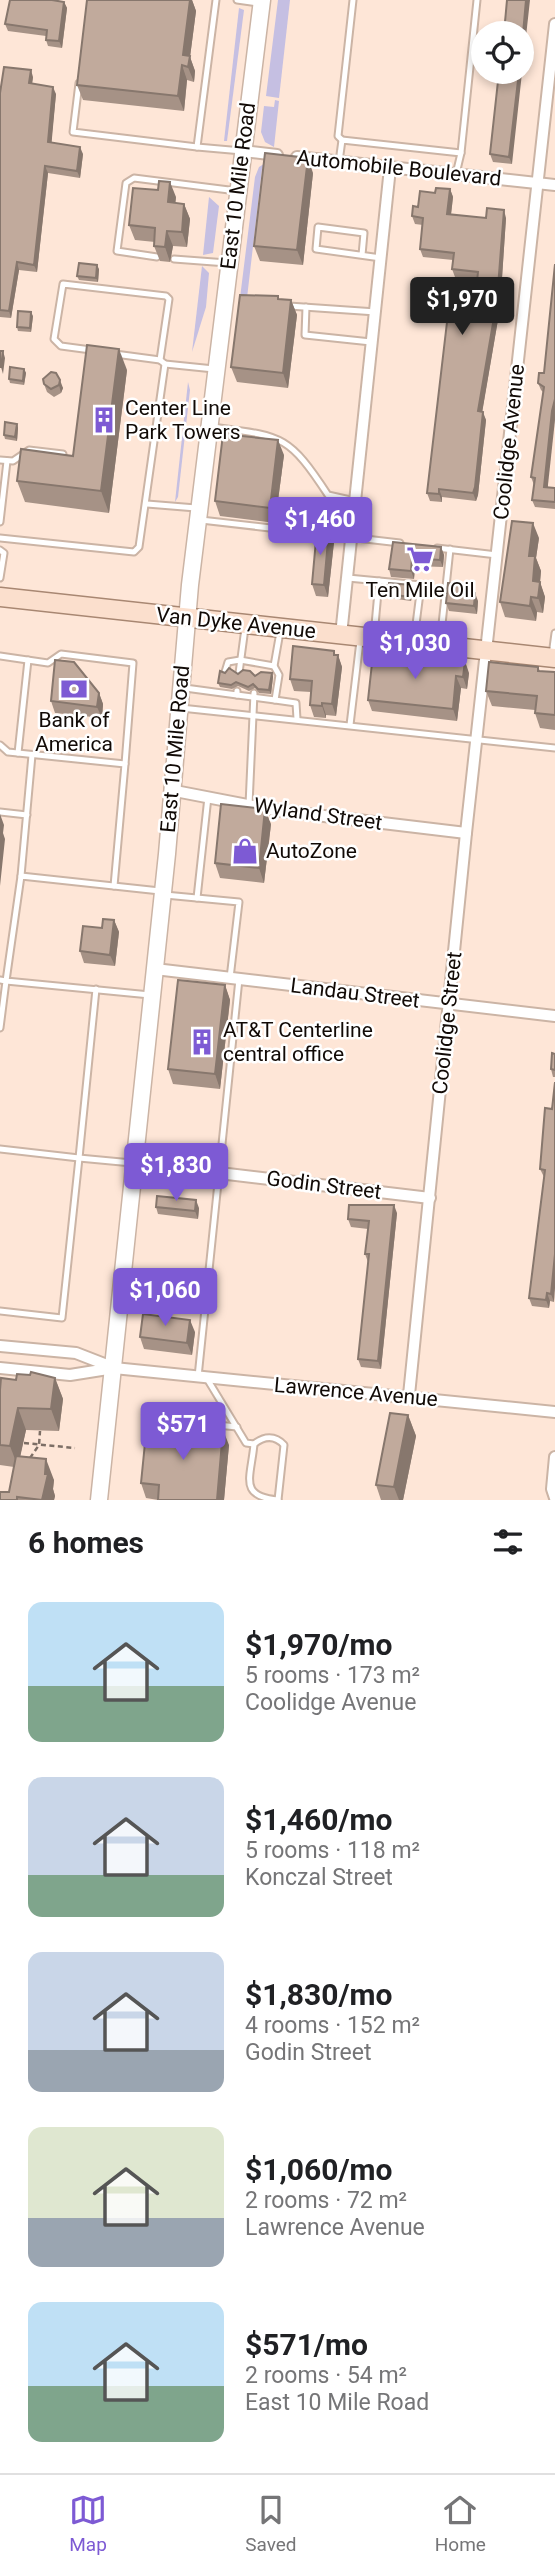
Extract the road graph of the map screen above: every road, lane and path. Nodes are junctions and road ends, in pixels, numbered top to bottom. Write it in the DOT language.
graph roads {
  1 [pos="216,0"];
  2 [pos="237,0"];
  3 [pos="353,0"];
  4 [pos="477,0"];
  5 [pos="262,1"];
  6 [pos="555,24"];
  7 [pos="79,79"];
  8 [pos="342,140"];
  9 [pos="197,147"];
  10 [pos="243,151"];
  11 [pos="461,153"];
  12 [pos="339,162"];
  13 [pos="390,168"];
  14 [pos="456,175"];
  15 [pos="538,183"];
  16 [pos="555,185"];
  17 [pos="237,191"];
  18 [pos="362,255"];
  19 [pos="158,257"];
  20 [pos="381,258"];
  21 [pos="174,259"];
  22 [pos="228,263"];
  23 [pos="283,306"];
  24 [pos="306,307"];
  25 [pos="376,312"];
  26 [pos="372,342"];
  27 [pos="100,352"];
  28 [pos="112,354"];
  29 [pos="162,362"];
  30 [pos="214,369"];
  31 [pos="208,426"];
  32 [pos="63,454"];
  33 [pos="4,461"];
  34 [pos="356,501"];
  35 [pos="147,504"];
  36 [pos="198,514"];
  37 [pos="0,522"];
  38 [pos="0,538"];
  39 [pos="353,538"];
  40 [pos="414,545"];
  41 [pos="426,546"];
  42 [pos="450,549"];
  43 [pos="0,550"];
  44 [pos="497,555"];
  45 [pos="0,578"];
  46 [pos="348,578"];
  47 [pos="379,581"];
  48 [pos="0,597"];
  49 [pos="187,618"];
  50 [pos="245,625"];
  51 [pos="281,629"];
  52 [pos="555,634"];
  53 [pos="341,635"];
  54 [pos="367,638"];
  55 [pos="414,643"];
  56 [pos="440,646"];
  57 [pos="486,651"];
  58 [pos="0,656"];
  59 [pos="553,658"];
  60 [pos="28,660"];
  61 [pos="240,660"];
  62 [pos="259,662"];
  63 [pos="274,666"];
  64 [pos="225,672"];
  65 [pos="239,673"];
  66 [pos="257,675"];
  67 [pos="180,688"];
  68 [pos="254,695"];
  69 [pos="275,700"];
  70 [pos="178,708"];
  71 [pos="253,717"];
  72 [pos="297,719"];
  73 [pos="350,725"];
  74 [pos="477,740"];
  75 [pos="0,745"];
  76 [pos="555,748"];
  77 [pos="19,753"];
  78 [pos="32,755"];
  79 [pos="125,764"];
  80 [pos="170,790"];
  81 [pos="208,797"];
  82 [pos="249,805"];
  83 [pos="0,812"];
  84 [pos="27,815"];
  85 [pos="466,833"];
  86 [pos="21,876"];
  87 [pos="114,886"];
  88 [pos="163,893"];
  89 [pos="197,898"];
  90 [pos="155,969"];
  91 [pos="235,978"];
  92 [pos="3,980"];
  93 [pos="96,989"];
  94 [pos="152,995"];
  95 [pos="450,1005"];
  96 [pos="555,1016"];
  97 [pos="0,1028"];
  98 [pos="0,1149"];
  99 [pos="79,1158"];
  100 [pos="135,1163"];
  101 [pos="218,1173"];
  102 [pos="430,1198"];
  103 [pos="0,1311"];
  104 [pos="0,1346"];
  105 [pos="0,1368"];
  106 [pos="114,1368"];
  107 [pos="202,1377"];
  108 [pos="409,1395"];
  109 [pos="555,1412"];
  110 [pos="156,1419"];
  111 [pos="237,1427"];
  112 [pos="40,1431"];
  113 [pos="24,1443"];
  114 [pos="254,1444"];
  115 [pos="39,1445"];
  116 [pos="75,1448"];
  117 [pos="555,1457"];
  118 [pos="26,1465"];
  119 [pos="555,1498"];
  120 [pos="99,1500"];
  121 [pos="278,1500"];
  1 -- 9 [label="lane"];
  2 -- 5 [label="lane"];
  3 -- 8 [label="lane"];
  4 -- 11 [label="lane"];
  5 -- 10 [label="main road, East 10 Mile Road"];
  6 -- 15 [label="street, Coolidge Avenue"];
  7 -- 9 [label="lane"];
  8 -- 11 [label="lane"];
  8 -- 12 [label="lane"];
  9 -- 10 [label="lane"];
  10 -- 12 [label="street, Automobile Boulevard"];
  10 -- 17 [label="main road, East 10 Mile Road"];
  11 -- 14 [label="lane"];
  12 -- 13 [label="street, Automobile Boulevard"];
  13 -- 14 [label="street, Automobile Boulevard"];
  13 -- 20 [label="street"];
  14 -- 15 [label="street, Automobile Boulevard"];
  15 -- 16 [label="street, Automobile Boulevard"];
  15 -- 44 [label="street, Coolidge Avenue"];
  17 -- 19 [label="lane"];
  17 -- 22 [label="main road, East 10 Mile Road"];
  18 -- 18 [label="lane"];
  18 -- 20 [label="lane"];
  20 -- 25 [label="street"];
  21 -- 22 [label="lane"];
  22 -- 30 [label="main road, East 10 Mile Road"];
  23 -- 24 [label="lane"];
  24 -- 25 [label="lane"];
  24 -- 26 [label="lane"];
  25 -- 26 [label="street"];
  26 -- 34 [label="street"];
  27 -- 29 [label="lane"];
  28 -- 29 [label="lane"];
  29 -- 30 [label="lane"];
  29 -- 35 [label="lane"];
  30 -- 31 [label="main road, East 10 Mile Road"];
  31 -- 34 [label="lane"];
  31 -- 36 [label="main road, East 10 Mile Road"];
  32 -- 33 [label="lane"];
  33 -- 37 [label="lane"];
  34 -- 39 [label="street"];
  35 -- 36 [label="lane"];
  35 -- 38 [label="lane"];
  36 -- 39 [label="lane"];
  36 -- 49 [label="main road, East 10 Mile Road"];
  39 -- 40 [label="lane"];
  39 -- 46 [label="street"];
  41 -- 42 [label="lane"];
  42 -- 44 [label="lane"];
  42 -- 56 [label="lane"];
  43 -- 45 [label="lane"];
  44 -- 57 [label="street, Coolidge Avenue"];
  46 -- 47 [label="lane"];
  46 -- 53 [label="street"];
  47 -- 54 [label="lane"];
  47 -- 55 [label="lane"];
  48 -- 49 [label="main road, Van Dyke Avenue"];
  49 -- 50 [label="main road, Van Dyke Avenue"];
  49 -- 67 [label="main road, East 10 Mile Road"];
  50 -- 51 [label="main road, Van Dyke Avenue"];
  50 -- 61 [label="lane"];
  51 -- 53 [label="main road, Van Dyke Avenue"];
  51 -- 63 [label="lane"];
  52 -- 59 [label="lane"];
  53 -- 54 [label="main road, Van Dyke Avenue"];
  54 -- 55 [label="main road, Van Dyke Avenue"];
  54 -- 73 [label="lane"];
  55 -- 56 [label="main road, Van Dyke Avenue"];
  56 -- 57 [label="main road, Van Dyke Avenue"];
  57 -- 59 [label="main road, Van Dyke Avenue"];
  57 -- 74 [label="street, Coolidge Street"];
  58 -- 60 [label="lane"];
  60 -- 77 [label="lane"];
  60 -- 79 [label="lane"];
  61 -- 62 [label="lane"];
  61 -- 64 [label="lane"];
  61 -- 65 [label="lane"];
  62 -- 63 [label="lane"];
  62 -- 66 [label="lane"];
  63 -- 69 [label="lane"];
  67 -- 68 [label="lane"];
  67 -- 70 [label="main road, East 10 Mile Road"];
  68 -- 69 [label="lane"];
  68 -- 71 [label="lane"];
  69 -- 72 [label="lane"];
  70 -- 71 [label="lane"];
  70 -- 80 [label="main road, East 10 Mile Road"];
  71 -- 72 [label="lane"];
  71 -- 82 [label="lane"];
  72 -- 73 [label="lane"];
  73 -- 74 [label="lane"];
  74 -- 76 [label="lane"];
  74 -- 85 [label="street, Coolidge Street"];
  75 -- 77 [label="lane"];
  77 -- 78 [label="lane"];
  78 -- 79 [label="lane"];
  78 -- 84 [label="lane"];
  79 -- 87 [label="lane"];
  80 -- 81 [label="street, Wyland Street"];
  80 -- 88 [label="main road, East 10 Mile Road"];
  81 -- 82 [label="street, Wyland Street"];
  81 -- 89 [label="lane"];
  82 -- 85 [label="street, Wyland Street"];
  83 -- 84 [label="lane"];
  84 -- 86 [label="lane"];
  85 -- 95 [label="street, Coolidge Street"];
  86 -- 87 [label="lane"];
  86 -- 92 [label="lane"];
  87 -- 88 [label="lane"];
  88 -- 89 [label="lane"];
  88 -- 90 [label="main road, East 10 Mile Road"];
  89 -- 91 [label="lane"];
  90 -- 91 [label="street, Landau Street"];
  90 -- 94 [label="main road, East 10 Mile Road"];
  91 -- 95 [label="street, Landau Street"];
  91 -- 101 [label="lane"];
  92 -- 93 [label="lane"];
  92 -- 97 [label="lane"];
  93 -- 94 [label="lane"];
  93 -- 99 [label="lane"];
  94 -- 100 [label="main road, East 10 Mile Road"];
  95 -- 96 [label="street, Landau Street"];
  95 -- 102 [label="street, Coolidge Street"];
  98 -- 99 [label="lane"];
  99 -- 100 [label="lane"];
  99 -- 103 [label="lane"];
  100 -- 101 [label="street, Godin Street"];
  100 -- 106 [label="main road, East 10 Mile Road"];
  101 -- 102 [label="street, Godin Street"];
  101 -- 107 [label="lane"];
  102 -- 108 [label="street, Coolidge Street"];
  104 -- 106 [label="street"];
  105 -- 106 [label="street"];
  106 -- 107 [label="street, Lawrence Avenue"];
  106 -- 120 [label="main road, East 10 Mile Road"];
  107 -- 108 [label="street, Lawrence Avenue"];
  107 -- 111 [label="lane"];
  108 -- 109 [label="street, Lawrence Avenue"];
  110 -- 111 [label="lane"];
  111 -- 114 [label="lane"];
  112 -- 115 [label="path"];
  113 -- 115 [label="path"];
  114 -- 121 [label="lane"];
  114 -- 121 [label="lane"];
  115 -- 116 [label="path"];
  115 -- 118 [label="path"];
  117 -- 119 [label="street"];
}
